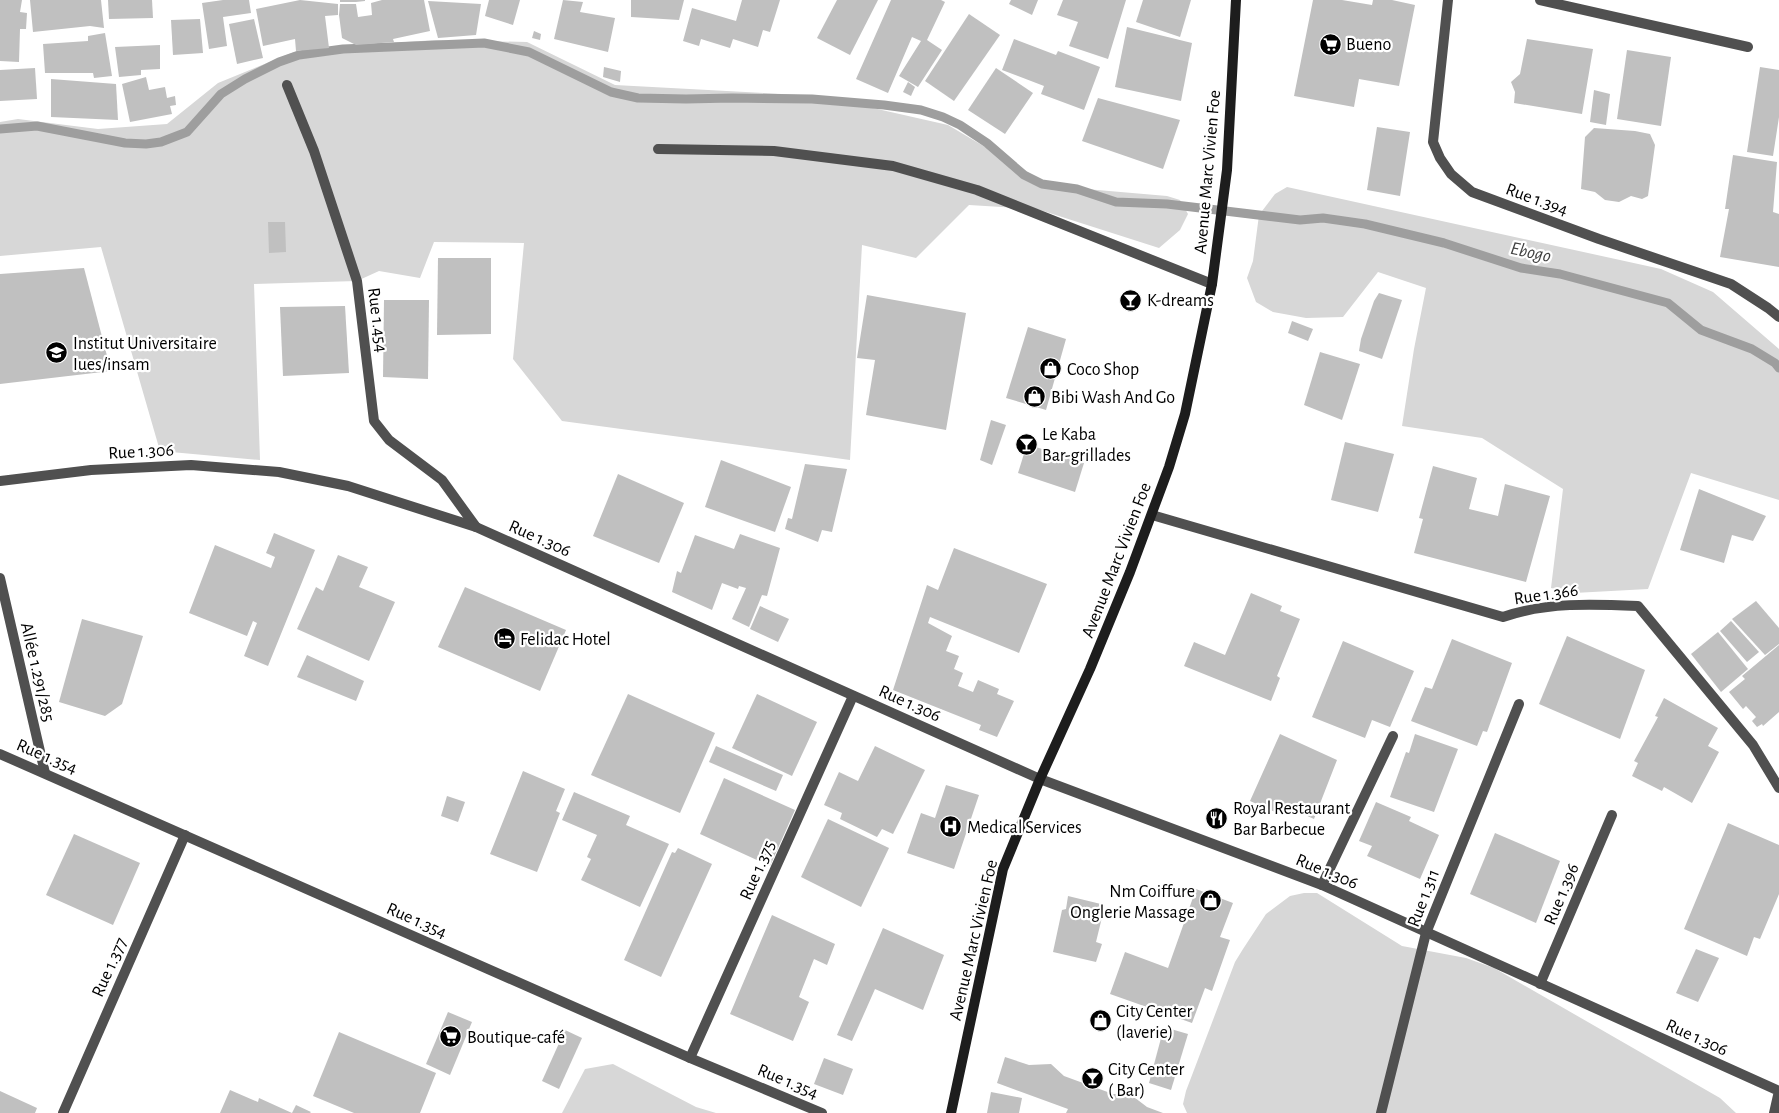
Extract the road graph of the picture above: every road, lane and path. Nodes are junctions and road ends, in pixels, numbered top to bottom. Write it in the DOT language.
graph roads {
  1 [pos="1236,0"];
  2 [pos="1448,0"];
  3 [pos="1540,0"];
  4 [pos="1748,47"];
  5 [pos="287,85"];
  6 [pos="658,149"];
  7 [pos="1212,284"];
  8 [pos="1779,318"];
  9 [pos="0,481"];
  10 [pos="1152,515"];
  11 [pos="476,527"];
  12 [pos="0,578"];
  13 [pos="853,696"];
  14 [pos="1519,704"];
  15 [pos="1392,736"];
  16 [pos="0,754"];
  17 [pos="45,773"];
  18 [pos="1040,779"];
  19 [pos="1779,788"];
  20 [pos="1612,816"];
  21 [pos="185,835"];
  22 [pos="1322,885"];
  23 [pos="1426,933"];
  24 [pos="1540,984"];
  25 [pos="690,1058"];
  26 [pos="1779,1091"];
  27 [pos="63,1113"];
  28 [pos="822,1113"];
  29 [pos="951,1113"];
  30 [pos="1381,1113"];
  31 [pos="1774,1113"];
  1 -- 7 [label="main road, Avenue Marc Vivien Foe"];
  2 -- 8 [label="street, Rue 1.394"];
  3 -- 4 [label="street"];
  5 -- 11 [label="street, Rue 1.454"];
  6 -- 7 [label="street"];
  7 -- 10 [label="main road, Avenue Marc Vivien Foe"];
  9 -- 11 [label="street, Rue 1.306"];
  10 -- 18 [label="main road, Avenue Marc Vivien Foe"];
  10 -- 19 [label="street, Rue 1.366"];
  11 -- 13 [label="street, Rue 1.306"];
  12 -- 17 [label="street, Allée 1.291/285"];
  13 -- 18 [label="street, Rue 1.306"];
  13 -- 25 [label="street, Rue 1.375"];
  14 -- 23 [label="street, Rue 1.311"];
  15 -- 22 [label="street"];
  16 -- 17 [label="street, Rue 1.354"];
  17 -- 21 [label="street, Rue 1.354"];
  18 -- 22 [label="street, Rue 1.306"];
  18 -- 29 [label="main road, Avenue Marc Vivien Foe"];
  20 -- 24 [label="street, Rue 1.396"];
  21 -- 25 [label="street, Rue 1.354"];
  21 -- 27 [label="street, Rue 1.377"];
  22 -- 23 [label="street, Rue 1.306"];
  23 -- 24 [label="street, Rue 1.306"];
  23 -- 30 [label="street, Rue 1.311"];
  24 -- 26 [label="street, Rue 1.306"];
  25 -- 28 [label="street, Rue 1.354"];
  26 -- 31 [label="street"];
}
